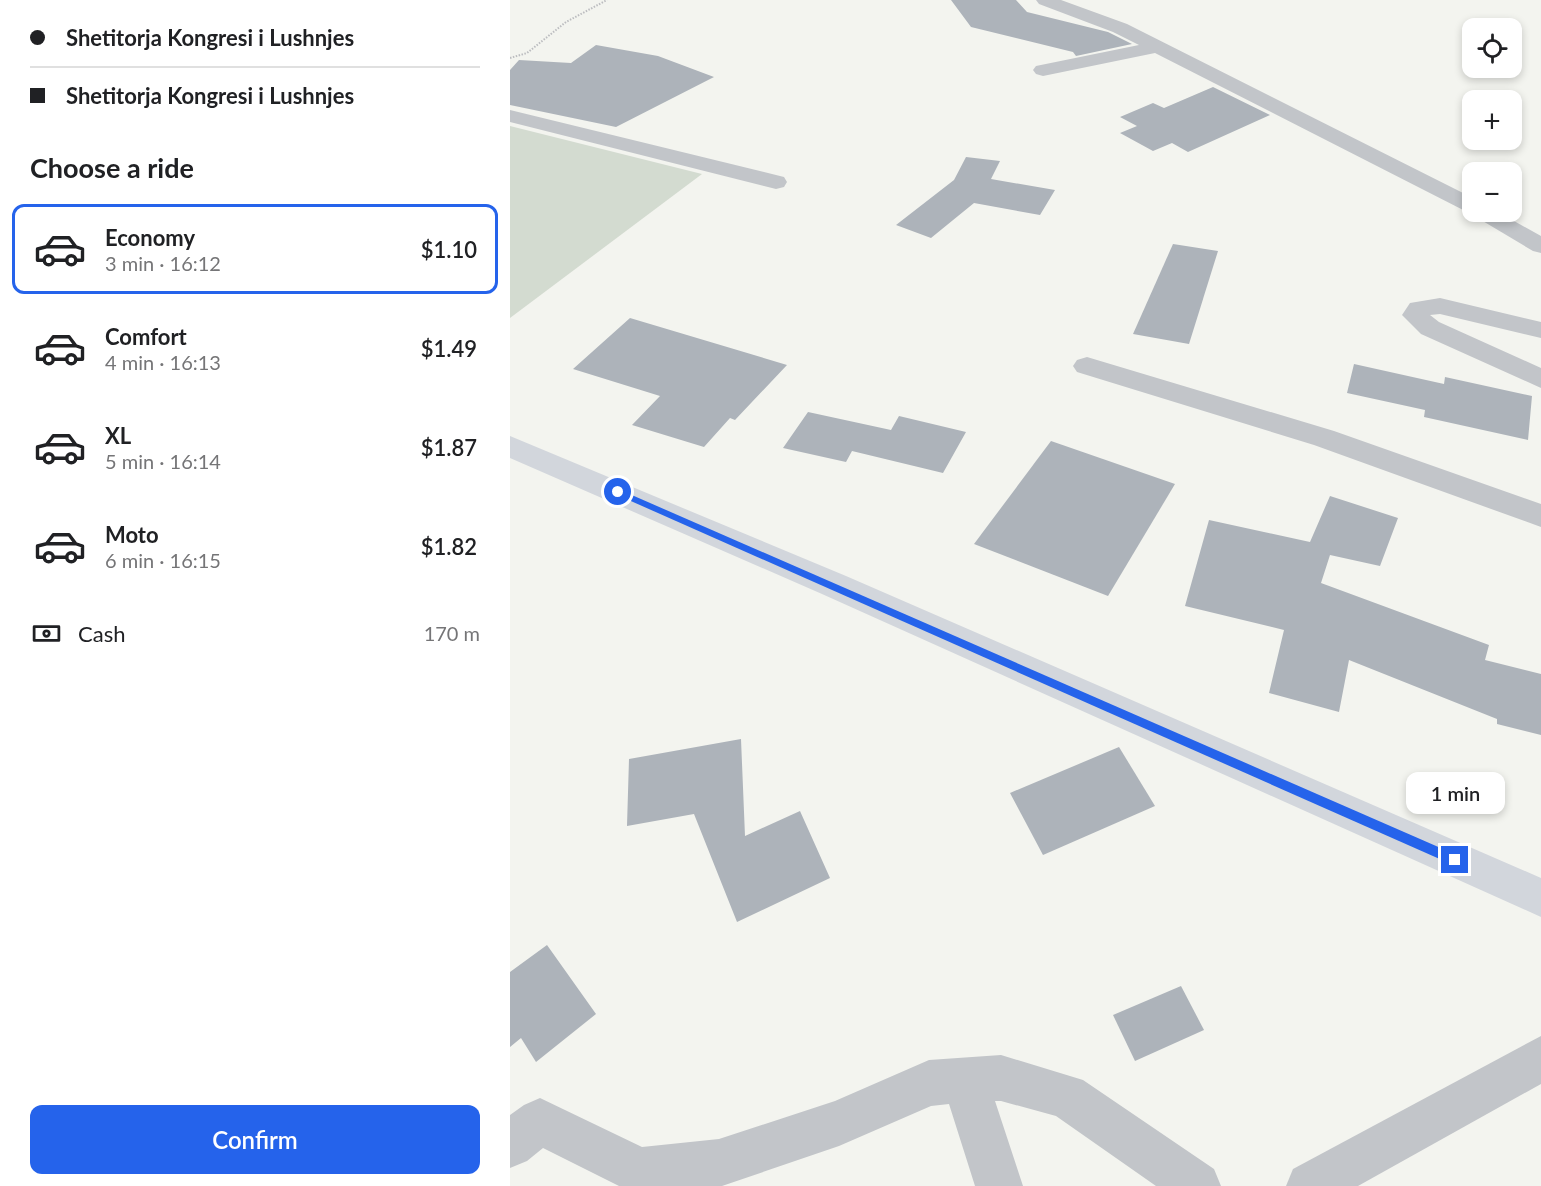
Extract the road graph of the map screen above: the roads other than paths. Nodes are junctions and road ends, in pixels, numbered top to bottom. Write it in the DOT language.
graph roads {
  1 [pos="1045,0"];
  2 [pos="1157,47"];
  3 [pos="1043,70"];
  4 [pos="510,116"];
  5 [pos="776,182"];
  6 [pos="1462,201"];
  7 [pos="1499,222"];
  8 [pos="1541,246"];
  9 [pos="1541,330"];
  10 [pos="1087,366"];
  11 [pos="1541,379"];
  12 [pos="510,446"];
  13 [pos="1541,516"];
  14 [pos="1541,898"];
  15 [pos="1541,1059"];
  16 [pos="965,1081"];
  17 [pos="510,1144"];
  18 [pos="636,1178"];
  19 [pos="999,1186"];
  20 [pos="1197,1186"];
  21 [pos="1310,1186"];
  1 -- 2 [label="street"];
  2 -- 3 [label="street"];
  2 -- 6 [label="street"];
  4 -- 5 [label="street"];
  7 -- 8 [label="street"];
  9 -- 11 [label="street"];
  10 -- 13 [label="street"];
  12 -- 14 [label="main road"];
  15 -- 21 [label="street"];
  16 -- 18 [label="street"];
  16 -- 19 [label="street"];
  16 -- 20 [label="street"];
  17 -- 18 [label="street"];
}
